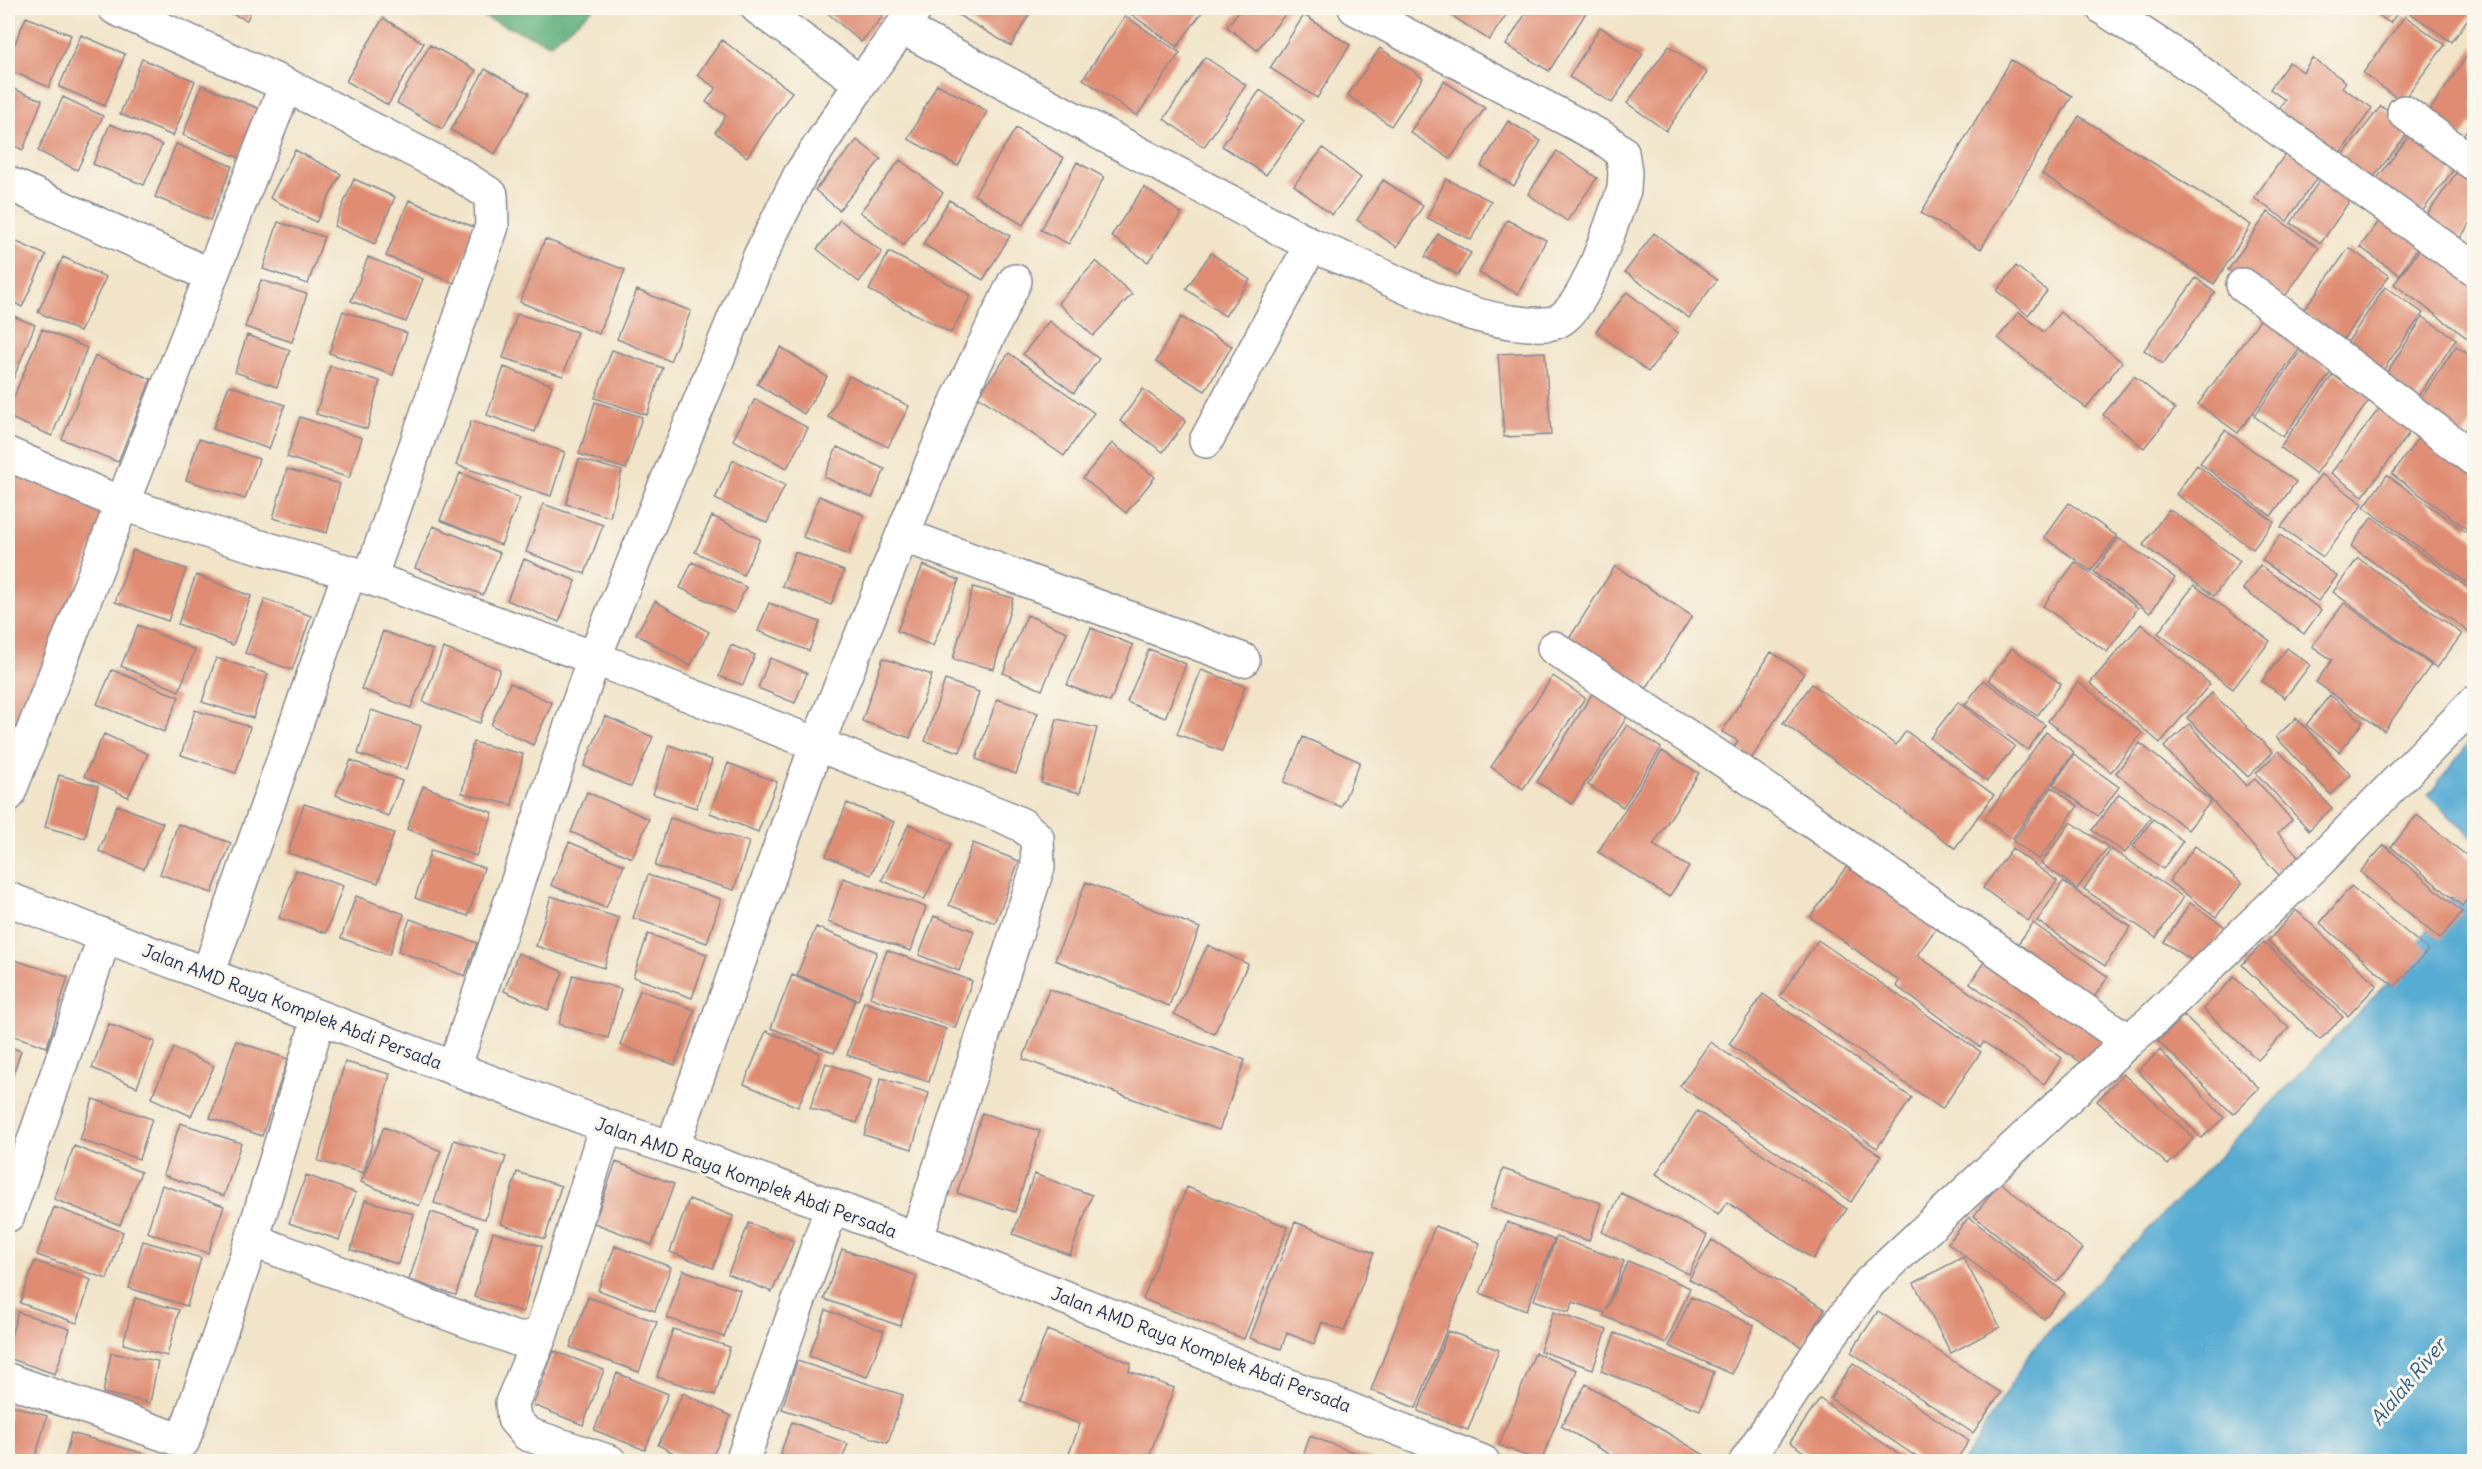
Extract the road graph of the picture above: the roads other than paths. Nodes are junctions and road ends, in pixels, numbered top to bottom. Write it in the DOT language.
graph roads {
  1 [pos="115,8"];
  2 [pos="758,8"];
  3 [pos="1355,8"];
  4 [pos="2103,8"];
  5 [pos="910,18"];
  6 [pos="861,83"];
  7 [pos="286,85"];
  8 [pos="2404,112"];
  9 [pos="2475,164"];
  10 [pos="8,183"];
  11 [pos="1311,245"];
  12 [pos="2475,270"];
  13 [pos="210,275"];
  14 [pos="1016,281"];
  15 [pos="2243,285"];
  16 [pos="1206,441"];
  17 [pos="8,454"];
  18 [pos="2475,459"];
  19 [pos="120,503"];
  20 [pos="903,535"];
  21 [pos="359,576"];
  22 [pos="1554,648"];
  23 [pos="594,658"];
  24 [pos="1243,660"];
  25 [pos="2475,703"];
  26 [pos="817,744"];
  27 [pos="8,795"];
  28 [pos="8,898"];
  29 [pos="105,936"];
  30 [pos="208,974"];
  31 [pos="319,1017"];
  32 [pos="2128,1041"];
  33 [pos="454,1068"];
  34 [pos="606,1126"];
  35 [pos="672,1148"];
  36 [pos="832,1206"];
  37 [pos="8,1215"];
  38 [pos="252,1240"];
  39 [pos="916,1240"];
  40 [pos="541,1334"];
  41 [pos="8,1380"];
  42 [pos="610,1461"];
  43 [pos="742,1461"];
  44 [pos="1483,1461"];
  45 [pos="1746,1461"];
  1 -- 7 [label="street"];
  2 -- 6 [label="street"];
  3 -- 11 [label="street"];
  4 -- 12 [label="street"];
  5 -- 6 [label="street"];
  5 -- 11 [label="street"];
  6 -- 23 [label="street"];
  7 -- 13 [label="street"];
  7 -- 21 [label="street"];
  8 -- 9 [label="street"];
  10 -- 13 [label="street"];
  11 -- 16 [label="street"];
  13 -- 19 [label="street"];
  14 -- 20 [label="street"];
  15 -- 18 [label="street"];
  17 -- 19 [label="street"];
  19 -- 21 [label="street"];
  19 -- 27 [label="street"];
  20 -- 24 [label="street"];
  20 -- 26 [label="street"];
  21 -- 23 [label="street"];
  21 -- 30 [label="street"];
  22 -- 32 [label="street"];
  23 -- 26 [label="street"];
  23 -- 33 [label="street"];
  25 -- 32 [label="street"];
  26 -- 35 [label="street"];
  26 -- 39 [label="street"];
  28 -- 29 [label="street, Jalan AMD Raya Komplek Abdi Persada"];
  29 -- 30 [label="street, Jalan AMD Raya Komplek Abdi Persada"];
  29 -- 37 [label="street"];
  30 -- 31 [label="street, Jalan AMD Raya Komplek Abdi Persada"];
  31 -- 33 [label="street, Jalan AMD Raya Komplek Abdi Persada"];
  31 -- 38 [label="street"];
  32 -- 45 [label="street"];
  33 -- 34 [label="street, Jalan AMD Raya Komplek Abdi Persada"];
  34 -- 35 [label="street, Jalan AMD Raya Komplek Abdi Persada"];
  34 -- 40 [label="street"];
  35 -- 36 [label="street, Jalan AMD Raya Komplek Abdi Persada"];
  36 -- 39 [label="street, Jalan AMD Raya Komplek Abdi Persada"];
  36 -- 43 [label="street"];
  38 -- 40 [label="street"];
  38 -- 41 [label="street"];
  39 -- 44 [label="street, Jalan AMD Raya Komplek Abdi Persada"];
  40 -- 42 [label="street"];
}
